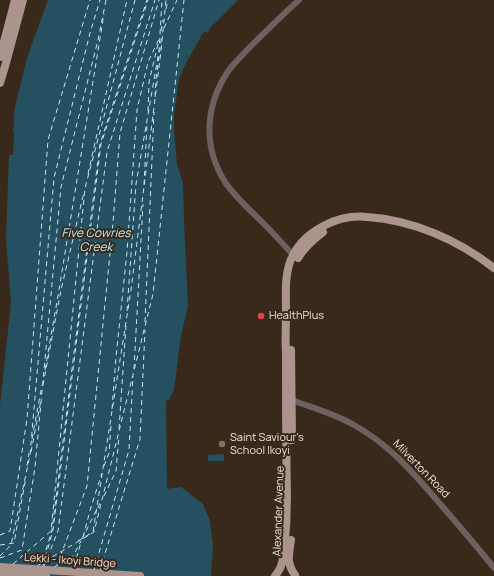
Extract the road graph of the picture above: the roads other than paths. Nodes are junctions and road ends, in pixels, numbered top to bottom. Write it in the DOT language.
graph roads {
  1 [pos="15,0"];
  2 [pos="22,0"];
  3 [pos="299,0"];
  4 [pos="0,57"];
  5 [pos="0,83"];
  6 [pos="296,255"];
  7 [pos="494,268"];
  8 [pos="494,275"];
  9 [pos="288,346"];
  10 [pos="292,400"];
  11 [pos="0,567"];
  12 [pos="494,568"];
  13 [pos="0,573"];
  14 [pos="46,576"];
  15 [pos="140,576"];
  16 [pos="275,576"];
  17 [pos="296,576"];
  1 -- 4 [label="main road"];
  2 -- 5 [label="main road"];
  3 -- 6 [label="street"];
  6 -- 7 [label="main road"];
  6 -- 8 [label="main road"];
  6 -- 9 [label="main road, Alexander Avenue"];
  9 -- 10 [label="main road, Alexander Avenue"];
  9 -- 16 [label="main road, Alexander Avenue"];
  10 -- 12 [label="street, Milverton Road"];
  10 -- 17 [label="main road, Alexander Avenue"];
  11 -- 15 [label="main road, Lekki - Ikoyi Bridge"];
  13 -- 14 [label="main road, Lekki - Ikoyi Bridge"];
  16 -- 17 [label="main road"];
}
